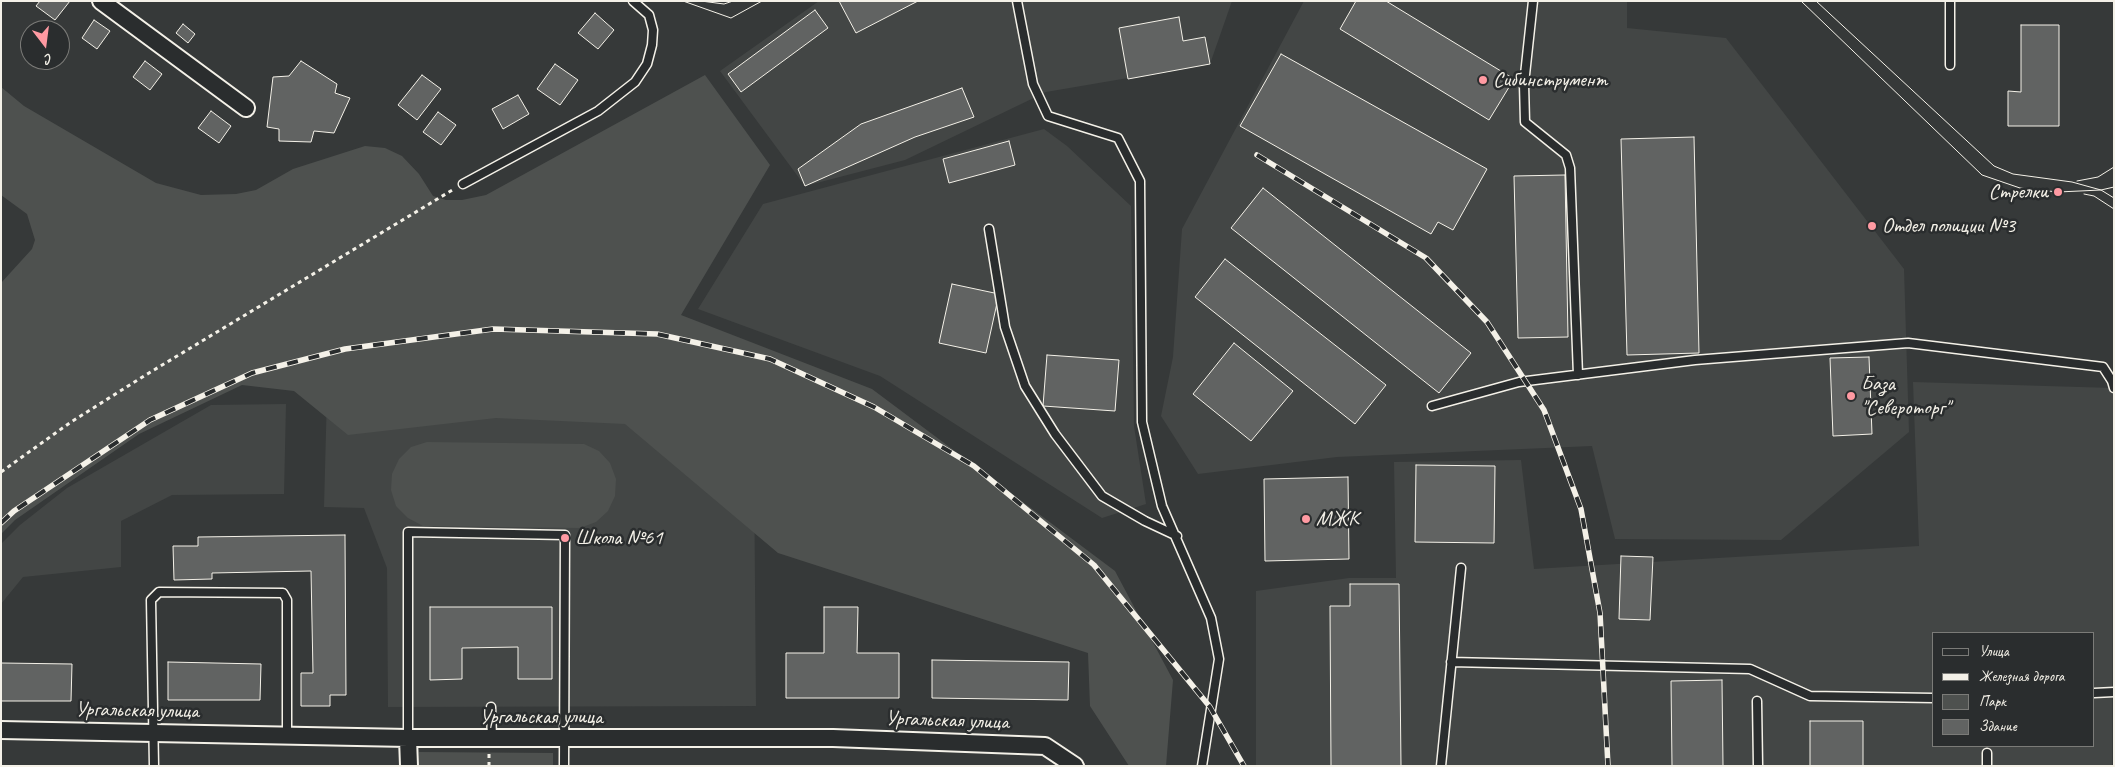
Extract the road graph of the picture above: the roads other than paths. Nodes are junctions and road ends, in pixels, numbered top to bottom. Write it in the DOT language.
graph roads {
  1 [pos="101,1"];
  2 [pos="633,1"];
  3 [pos="1017,1"];
  4 [pos="1533,1"];
  5 [pos="1950,1"];
  6 [pos="1950,66"];
  7 [pos="246,108"];
  8 [pos="463,184"];
  9 [pos="990,229"];
  10 [pos="1578,375"];
  11 [pos="2114,388"];
  12 [pos="1432,406"];
  13 [pos="1178,536"];
  14 [pos="1461,568"];
  15 [pos="1451,662"];
  16 [pos="2114,692"];
  17 [pos="2095,693"];
  18 [pos="1932,698"];
  19 [pos="1758,701"];
  20 [pos="491,706"];
  21 [pos="1,730"];
  22 [pos="154,733"];
  23 [pos="286,735"];
  24 [pos="408,738"];
  25 [pos="492,738"];
  26 [pos="564,738"];
  27 [pos="1987,753"];
  28 [pos="154,766"];
  29 [pos="409,766"];
  30 [pos="564,766"];
  31 [pos="1075,766"];
  32 [pos="1202,766"];
  33 [pos="1441,766"];
  34 [pos="1758,766"];
  35 [pos="1987,766"];
  1 -- 7 [label="street"];
  2 -- 8 [label="lane"];
  3 -- 13 [label="lane"];
  4 -- 10 [label="lane"];
  5 -- 6 [label="lane"];
  9 -- 13 [label="lane"];
  10 -- 11 [label="lane"];
  10 -- 12 [label="lane"];
  13 -- 32 [label="lane"];
  14 -- 15 [label="lane"];
  15 -- 18 [label="lane"];
  15 -- 33 [label="lane"];
  16 -- 17 [label="lane"];
  19 -- 34 [label="lane"];
  20 -- 25 [label="lane"];
  21 -- 22 [label="street, Ургальская улица"];
  22 -- 23 [label="street, Ургальская улица"];
  22 -- 23 [label="lane"];
  22 -- 28 [label="lane"];
  23 -- 24 [label="street, Ургальская улица"];
  24 -- 25 [label="street, Ургальская улица"];
  24 -- 26 [label="lane"];
  24 -- 29 [label="street"];
  25 -- 26 [label="street, Ургальская улица"];
  26 -- 30 [label="lane"];
  26 -- 31 [label="street, Ургальская улица"];
  27 -- 35 [label="lane"];
}
